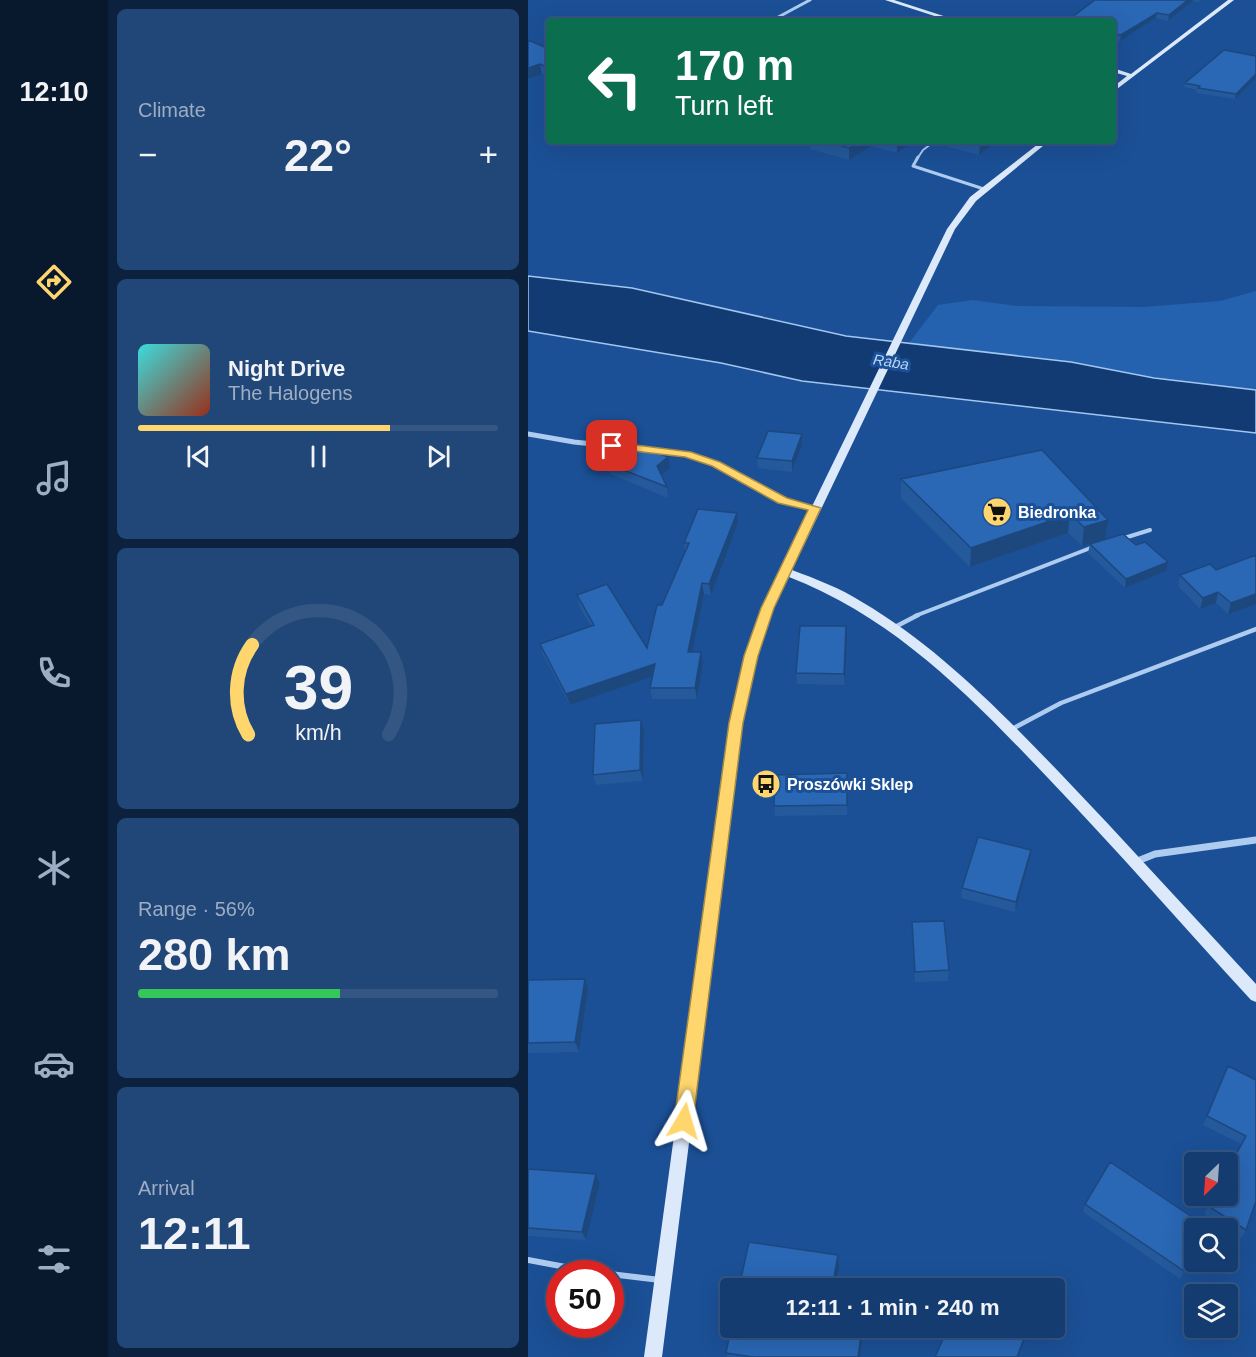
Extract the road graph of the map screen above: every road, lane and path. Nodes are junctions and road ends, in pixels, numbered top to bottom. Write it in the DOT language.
graph roads {
  1 [pos="810,0"];
  2 [pos="888,0"];
  3 [pos="1231,0"];
  4 [pos="777,18"];
  5 [pos="946,18"];
  6 [pos="1116,71"];
  7 [pos="1132,76"];
  8 [pos="1116,88"];
  9 [pos="931,144"];
  10 [pos="1042,144"];
  11 [pos="984,189"];
  12 [pos="528,434"];
  13 [pos="815,508"];
  14 [pos="1150,530"];
  15 [pos="1118,540"];
  16 [pos="1097,546"];
  17 [pos="784,571"];
  18 [pos="893,628"];
  19 [pos="1256,629"];
  20 [pos="1010,730"];
  21 [pos="1256,840"];
  22 [pos="1134,862"];
  23 [pos="1256,995"];
  24 [pos="528,1260"];
  25 [pos="546,1264"];
  26 [pos="624,1276"];
  27 [pos="663,1281"];
  28 [pos="653,1357"];
  1 -- 4 [label="street"];
  2 -- 5 [label="main road"];
  3 -- 7 [label="main road"];
  6 -- 7 [label="main road"];
  7 -- 8 [label="main road"];
  9 -- 11 [label="lane"];
  10 -- 11 [label="main road"];
  11 -- 13 [label="main road"];
  12 -- 13 [label="street"];
  13 -- 17 [label="main road"];
  14 -- 15 [label="lane"];
  16 -- 18 [label="lane"];
  17 -- 18 [label="main road"];
  17 -- 27 [label="main road"];
  18 -- 20 [label="main road"];
  19 -- 20 [label="lane"];
  20 -- 22 [label="main road"];
  21 -- 22 [label="street"];
  22 -- 23 [label="main road"];
  24 -- 25 [label="lane"];
  26 -- 27 [label="lane"];
  27 -- 28 [label="main road"];
}
